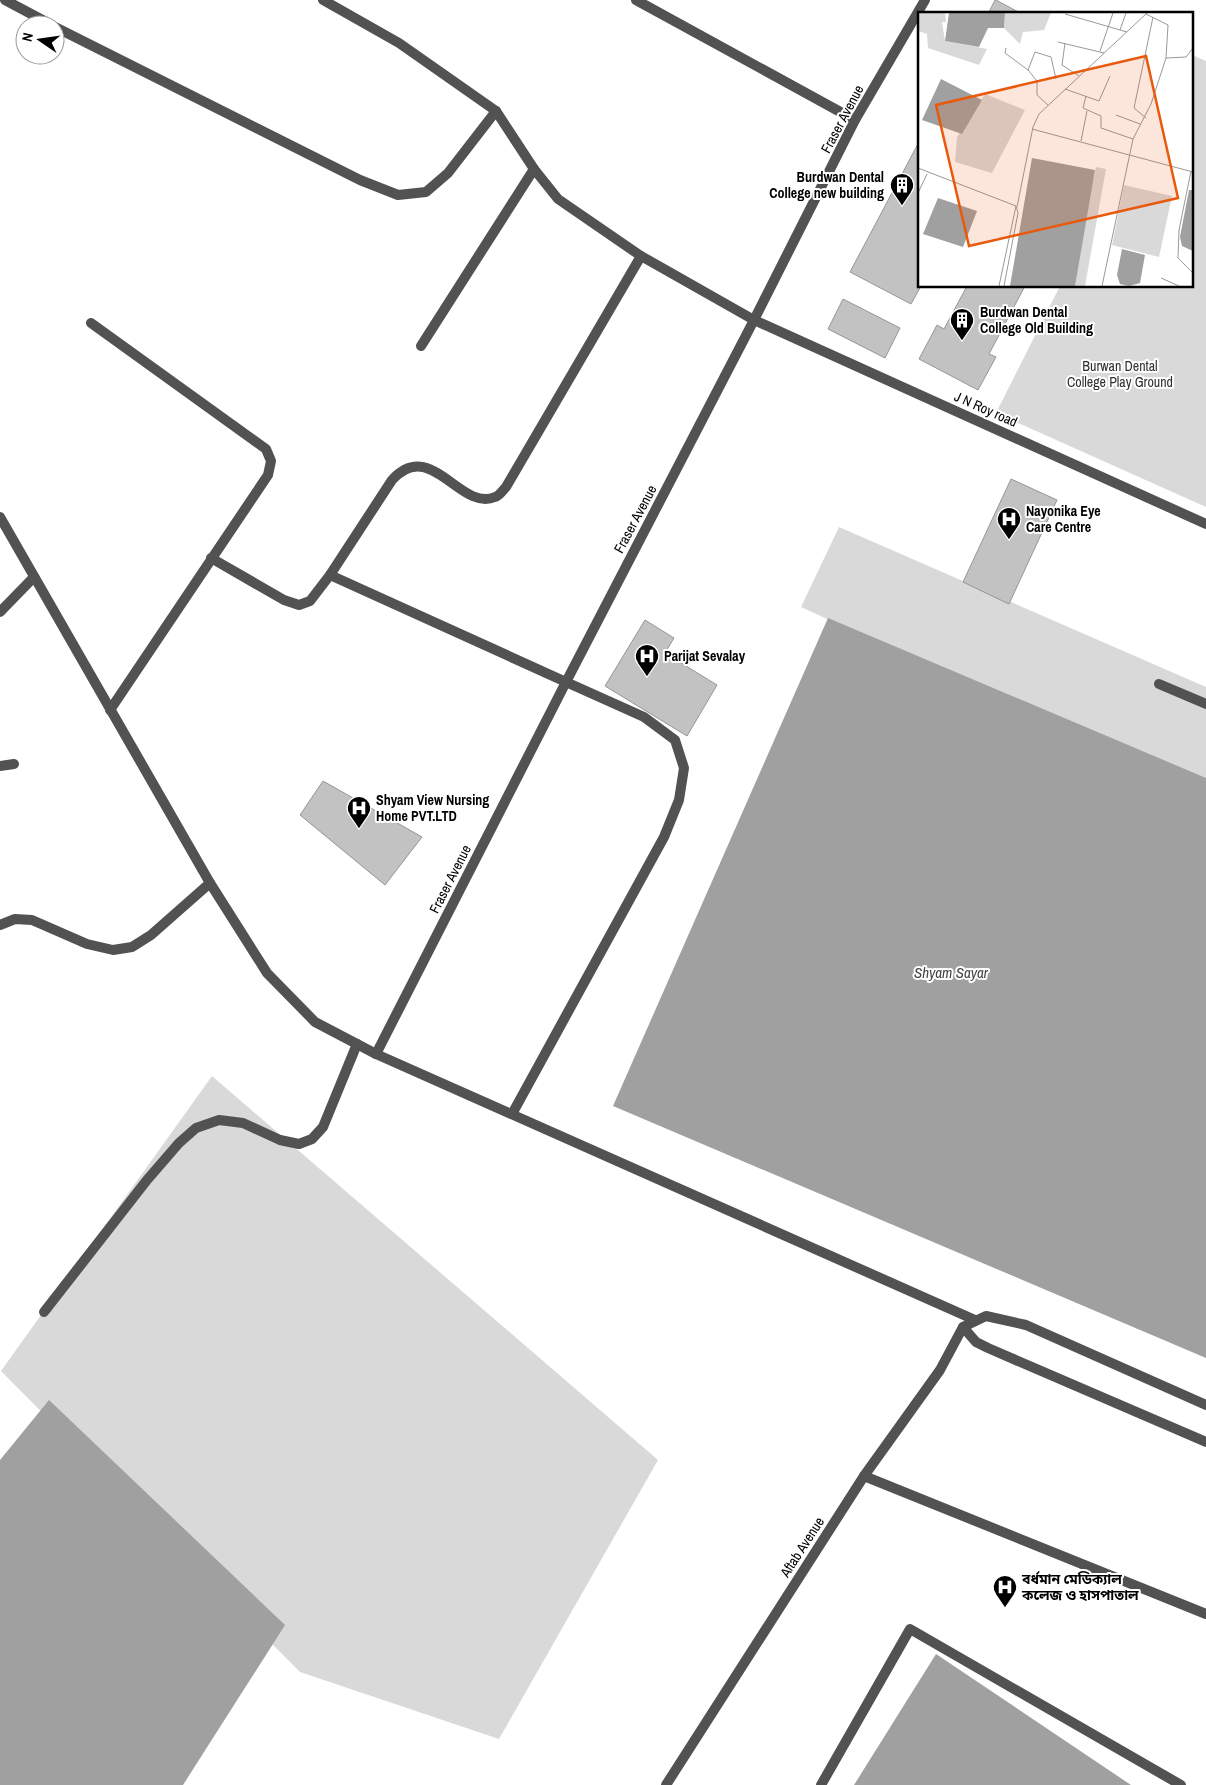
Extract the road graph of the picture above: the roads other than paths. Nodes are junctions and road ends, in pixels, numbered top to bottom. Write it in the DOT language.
graph roads {
  1 [pos="5,0"];
  2 [pos="322,0"];
  3 [pos="636,0"];
  4 [pos="925,0"];
  5 [pos="33,15"];
  6 [pos="65,32"];
  7 [pos="496,111"];
  8 [pos="855,120"];
  9 [pos="534,169"];
  10 [pos="640,256"];
  11 [pos="754,320"];
  12 [pos="91,323"];
  13 [pos="421,346"];
  14 [pos="0,516"];
  15 [pos="1206,524"];
  16 [pos="211,558"];
  17 [pos="330,575"];
  18 [pos="34,577"];
  19 [pos="0,612"];
  20 [pos="566,682"];
  21 [pos="1158,684"];
  22 [pos="1206,704"];
  23 [pos="110,710"];
  24 [pos="14,764"];
  25 [pos="0,766"];
  26 [pos="210,884"];
  27 [pos="0,925"];
  28 [pos="357,1044"];
  29 [pos="376,1054"];
  30 [pos="512,1114"];
  31 [pos="44,1312"];
  32 [pos="975,1320"];
  33 [pos="963,1327"];
  34 [pos="1206,1405"];
  35 [pos="1206,1442"];
  36 [pos="864,1476"];
  37 [pos="1206,1614"];
  38 [pos="666,1785"];
  39 [pos="822,1785"];
  40 [pos="1181,1785"];
  1 -- 5 [label="street"];
  2 -- 7 [label="street"];
  3 -- 8 [label="street"];
  4 -- 8 [label="street, Fraser Avenue"];
  6 -- 7 [label="street"];
  7 -- 9 [label="street, J N Roy road"];
  8 -- 11 [label="street, Fraser Avenue"];
  9 -- 10 [label="street, J N Roy road"];
  9 -- 13 [label="street"];
  10 -- 11 [label="street, J N Roy road"];
  10 -- 17 [label="street"];
  11 -- 15 [label="street, J N Roy road"];
  11 -- 20 [label="street, Fraser Avenue"];
  12 -- 16 [label="street"];
  14 -- 18 [label="street"];
  16 -- 17 [label="street"];
  16 -- 23 [label="street"];
  17 -- 20 [label="street"];
  18 -- 19 [label="street"];
  18 -- 23 [label="street"];
  20 -- 29 [label="street, Fraser Avenue"];
  20 -- 30 [label="street"];
  21 -- 22 [label="street"];
  23 -- 26 [label="street"];
  24 -- 25 [label="street"];
  26 -- 27 [label="street"];
  26 -- 28 [label="street"];
  28 -- 29 [label="street"];
  28 -- 31 [label="street"];
  29 -- 30 [label="street"];
  30 -- 32 [label="street"];
  32 -- 33 [label="street"];
  32 -- 34 [label="street"];
  33 -- 35 [label="street"];
  33 -- 36 [label="street, Aftab Avenue"];
  36 -- 37 [label="street"];
  36 -- 38 [label="street, Aftab Avenue"];
  39 -- 40 [label="street"];
}
